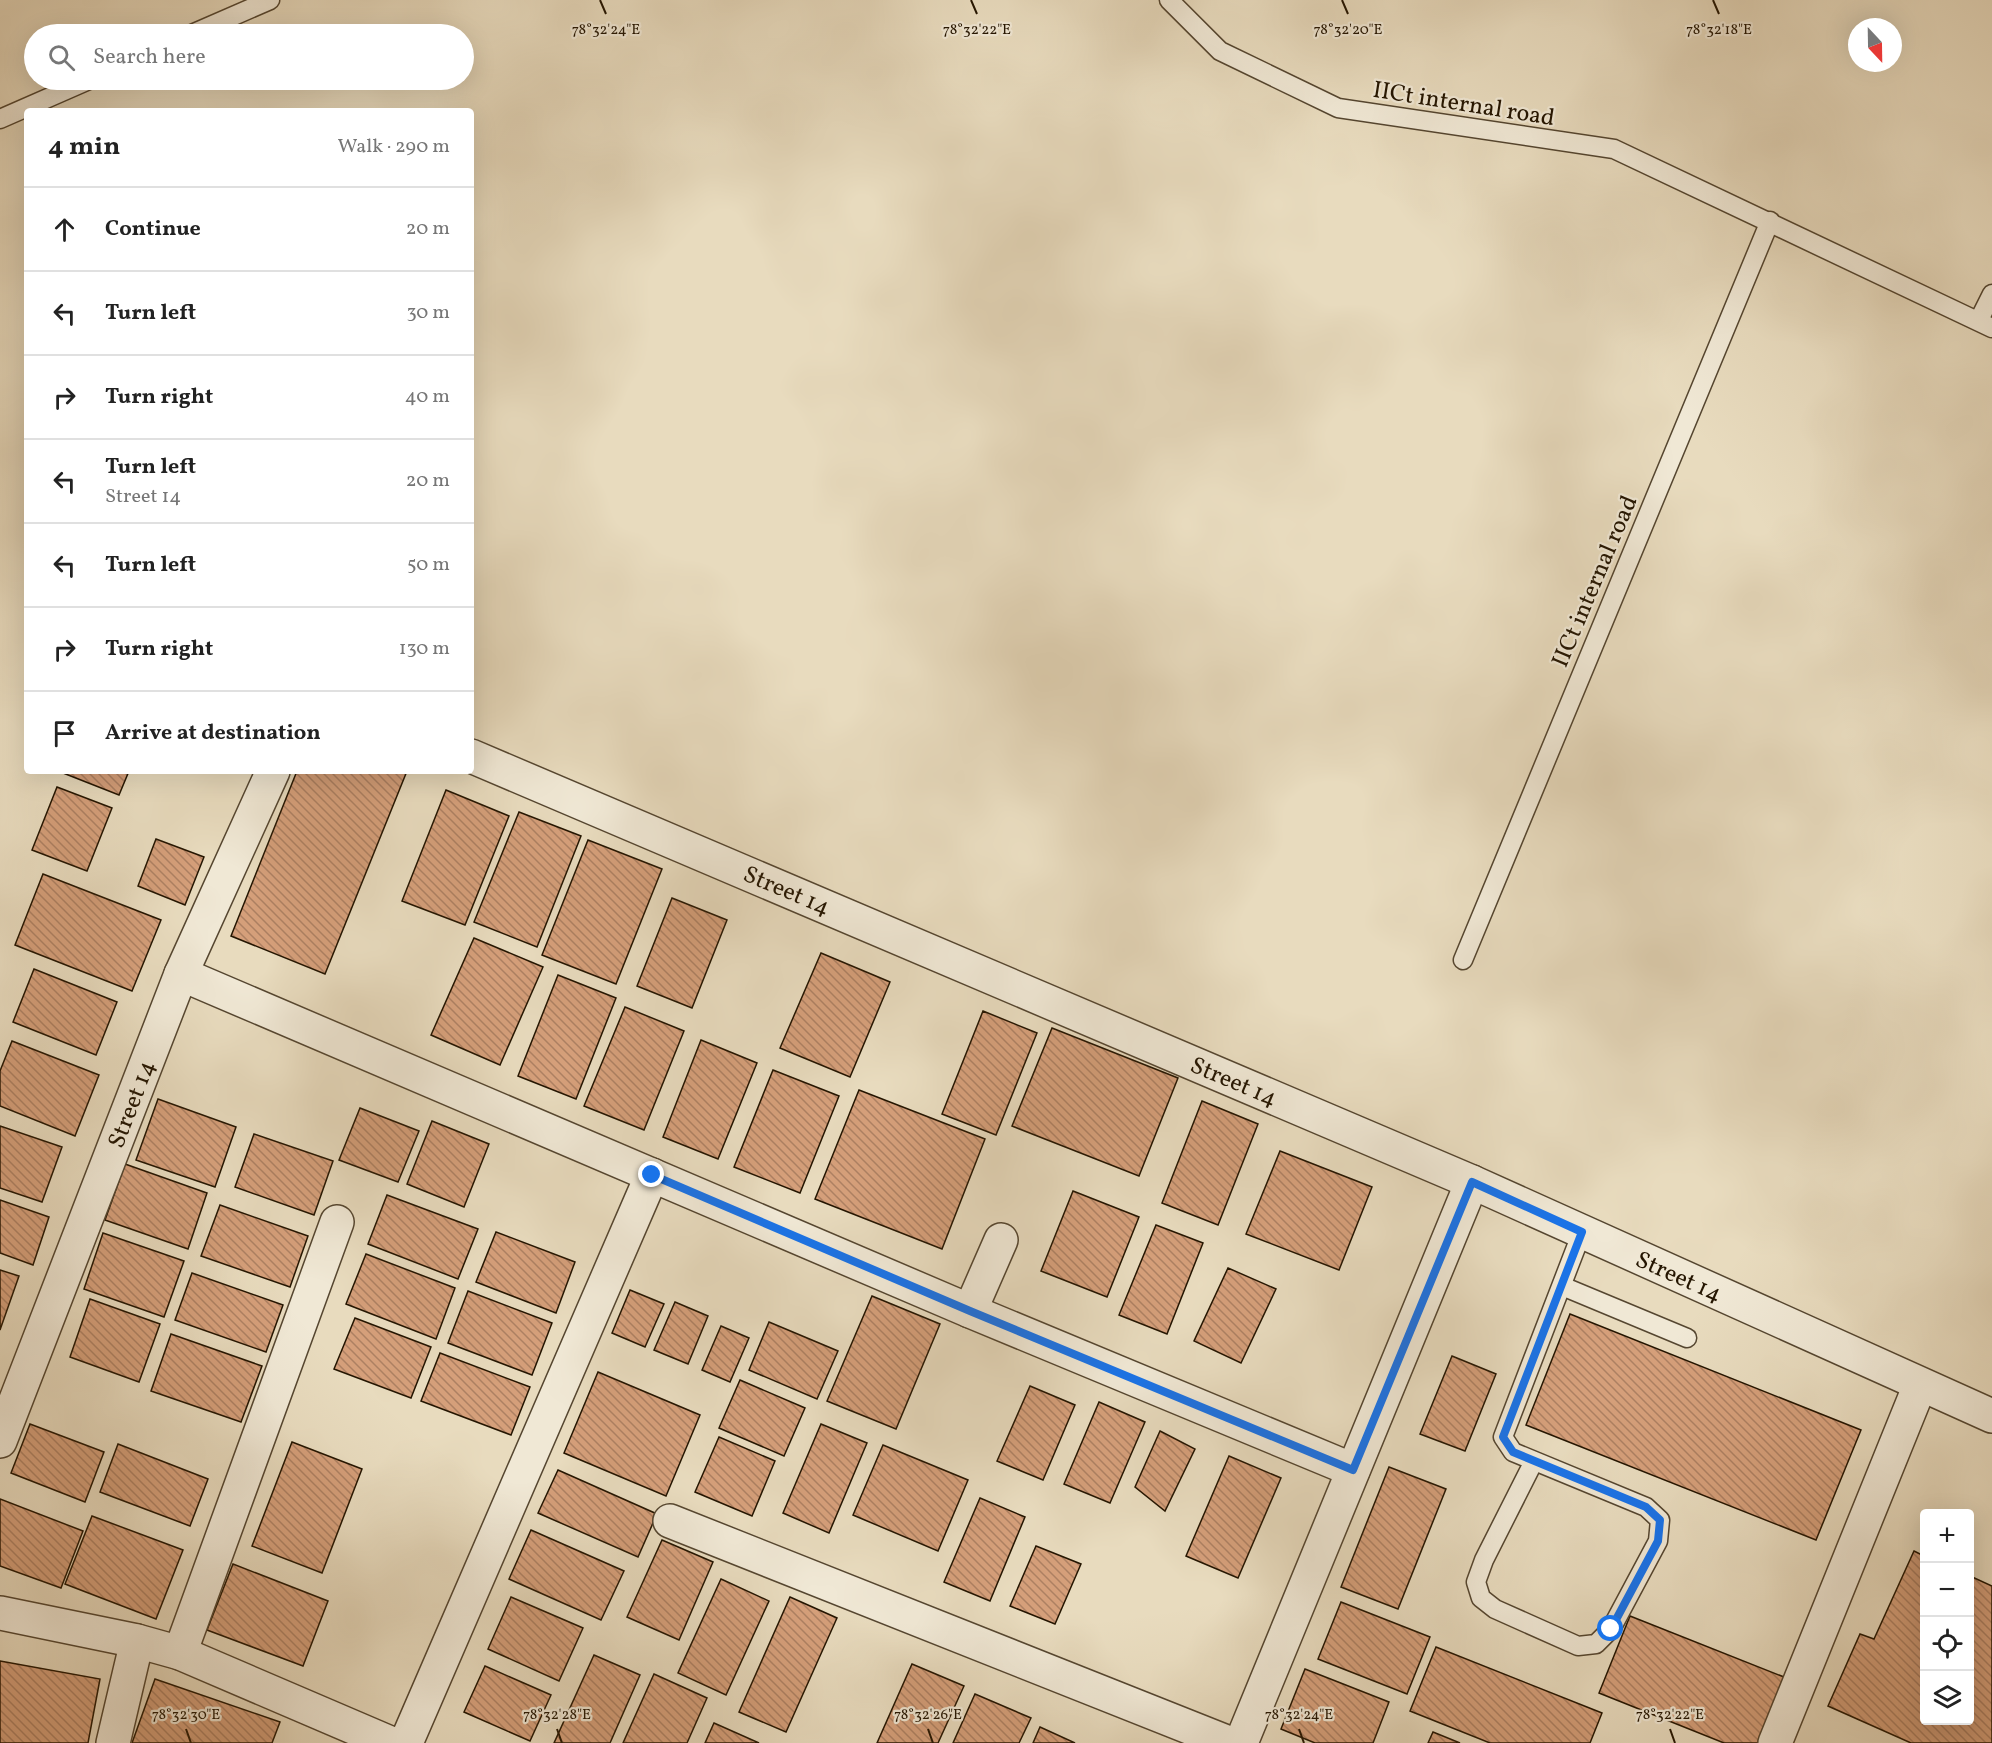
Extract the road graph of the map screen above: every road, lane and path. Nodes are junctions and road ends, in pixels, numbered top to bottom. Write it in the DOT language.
graph roads {
  1 [pos="270,0"];
  2 [pos="1169,0"];
  3 [pos="215,24"];
  4 [pos="66,90"];
  5 [pos="24,108"];
  6 [pos="25,108"];
  7 [pos="0,119"];
  8 [pos="1770,221"];
  9 [pos="1992,294"];
  10 [pos="1986,324"];
  11 [pos="474,757"];
  12 [pos="272,774"];
  13 [pos="1463,960"];
  14 [pos="182,974"];
  15 [pos="652,1175"];
  16 [pos="1472,1182"];
  17 [pos="337,1222"];
  18 [pos="1582,1232"];
  19 [pos="1001,1240"];
  20 [pos="1562,1286"];
  21 [pos="970,1311"];
  22 [pos="1687,1338"];
  23 [pos="1920,1385"];
  24 [pos="1992,1416"];
  25 [pos="0,1441"];
  26 [pos="1534,1461"];
  27 [pos="1353,1470"];
  28 [pos="670,1521"];
  29 [pos="0,1613"];
  30 [pos="136,1641"];
  31 [pos="180,1653"];
  32 [pos="113,1743"];
  33 [pos="390,1743"];
  34 [pos="406,1743"];
  35 [pos="1229,1743"];
  36 [pos="1241,1743"];
  37 [pos="1775,1743"];
  1 -- 3 [label="lane"];
  2 -- 8 [label="lane, IICt internal road"];
  4 -- 6 [label="lane"];
  5 -- 7 [label="lane"];
  8 -- 10 [label="lane, IICt internal road"];
  8 -- 13 [label="lane, IICt internal road"];
  9 -- 10 [label="lane, IICt internal road"];
  11 -- 16 [label="street, Street 14"];
  12 -- 14 [label="street, Street 14"];
  14 -- 15 [label="street"];
  14 -- 25 [label="street, Street 14"];
  15 -- 21 [label="street"];
  15 -- 34 [label="street"];
  16 -- 18 [label="street, Street 14"];
  16 -- 27 [label="street"];
  17 -- 31 [label="street"];
  18 -- 20 [label="lane"];
  18 -- 23 [label="street, Street 14"];
  19 -- 21 [label="street"];
  20 -- 22 [label="lane"];
  20 -- 26 [label="lane"];
  21 -- 27 [label="street"];
  23 -- 24 [label="street, Street 14"];
  23 -- 37 [label="street"];
  26 -- 26 [label="lane"];
  27 -- 36 [label="street"];
  28 -- 35 [label="street"];
  29 -- 30 [label="street"];
  30 -- 31 [label="street"];
  30 -- 32 [label="street"];
  31 -- 33 [label="street"];
}
